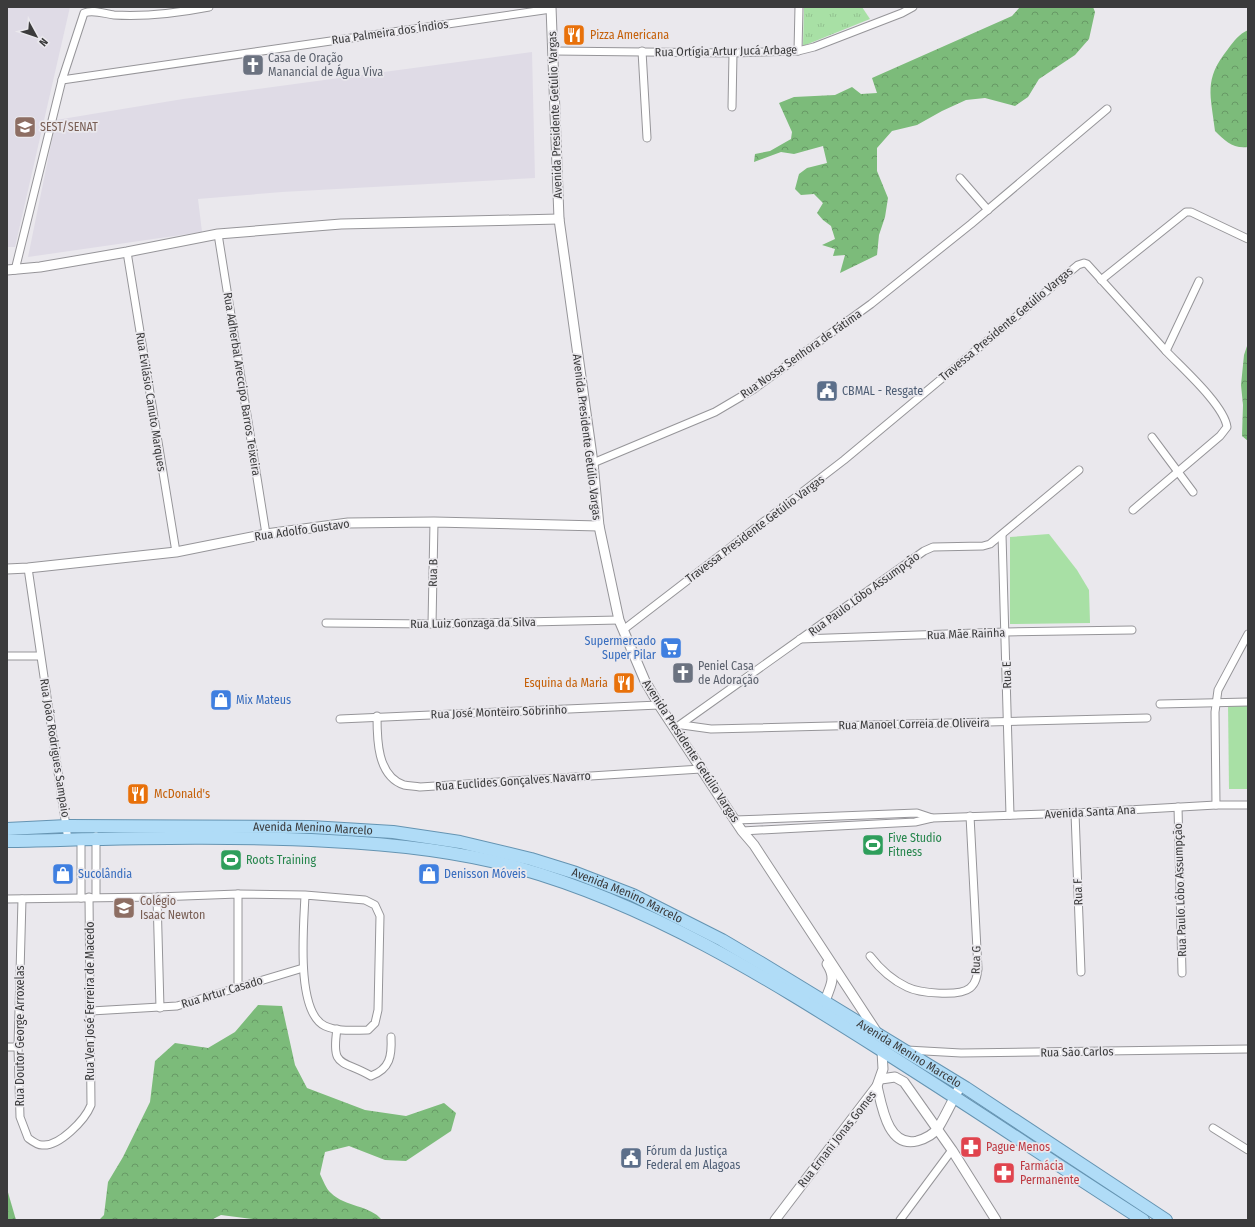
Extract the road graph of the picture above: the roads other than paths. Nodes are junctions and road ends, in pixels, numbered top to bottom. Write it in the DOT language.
graph roads {
  1 [pos="209,7"];
  2 [pos="799,7"];
  3 [pos="913,7"];
  4 [pos="551,8"];
  5 [pos="554,51"];
  6 [pos="642,51"];
  7 [pos="798,51"];
  8 [pos="733,53"];
  9 [pos="62,80"];
  10 [pos="732,107"];
  11 [pos="1107,109"];
  12 [pos="647,138"];
  13 [pos="960,178"];
  14 [pos="988,210"];
  15 [pos="559,219"];
  16 [pos="218,234"];
  17 [pos="1248,239"];
  18 [pos="127,252"];
  19 [pos="11,270"];
  20 [pos="1101,280"];
  21 [pos="1200,281"];
  22 [pos="1166,351"];
  23 [pos="1152,437"];
  24 [pos="593,463"];
  25 [pos="1079,470"];
  26 [pos="1178,471"];
  27 [pos="1193,492"];
  28 [pos="1133,510"];
  29 [pos="434,522"];
  30 [pos="599,526"];
  31 [pos="266,534"];
  32 [pos="1002,534"];
  33 [pos="176,552"];
  34 [pos="28,568"];
  35 [pos="7,569"];
  36 [pos="619,620"];
  37 [pos="326,623"];
  38 [pos="432,624"];
  39 [pos="622,630"];
  40 [pos="1132,630"];
  41 [pos="1006,632"];
  42 [pos="1248,634"];
  43 [pos="800,639"];
  44 [pos="7,656"];
  45 [pos="40,656"];
  46 [pos="1215,702"];
  47 [pos="1248,702"];
  48 [pos="1160,704"];
  49 [pos="659,705"];
  50 [pos="377,716"];
  51 [pos="1147,718"];
  52 [pos="340,719"];
  53 [pos="1008,722"];
  54 [pos="678,727"];
  55 [pos="701,769"];
  56 [pos="1216,805"];
  57 [pos="1248,805"];
  58 [pos="1178,807"];
  59 [pos="1075,813"];
  60 [pos="1010,815"];
  61 [pos="970,816"];
  62 [pos="932,818"];
  63 [pos="735,820"];
  64 [pos="67,826"];
  65 [pos="97,827"];
  66 [pos="7,829"];
  67 [pos="742,831"];
  68 [pos="96,839"];
  69 [pos="74,840"];
  70 [pos="7,841"];
  71 [pos="238,894"];
  72 [pos="305,895"];
  73 [pos="92,897"];
  74 [pos="157,897"];
  75 [pos="81,898"];
  76 [pos="7,899"];
  77 [pos="22,899"];
  78 [pos="870,956"];
  79 [pos="303,968"];
  80 [pos="1081,972"];
  81 [pos="1182,973"];
  82 [pos="238,986"];
  83 [pos="824,1007"];
  84 [pos="160,1008"];
  85 [pos="91,1011"];
  86 [pos="337,1029"];
  87 [pos="879,1035"];
  88 [pos="392,1037"];
  89 [pos="7,1047"];
  90 [pos="18,1047"];
  91 [pos="1248,1049"];
  92 [pos="905,1050"];
  93 [pos="882,1051"];
  94 [pos="879,1082"];
  95 [pos="962,1085"];
  96 [pos="954,1097"];
  97 [pos="90,1105"];
  98 [pos="1213,1128"];
  99 [pos="938,1129"];
  100 [pos="952,1150"];
  101 [pos="1248,1150"];
  102 [pos="774,1220"];
  103 [pos="900,1220"];
  104 [pos="996,1220"];
  105 [pos="1143,1220"];
  106 [pos="1166,1220"];
  1 -- 9 [label="street"];
  2 -- 7 [label="street"];
  3 -- 7 [label="street, Rua Ortígia Artur Jucá Arbage"];
  4 -- 5 [label="street, Avenida Presidente Getúlio Vargas"];
  4 -- 9 [label="street, Rua Palmeira dos Índios"];
  5 -- 6 [label="street, Rua Ortígia Artur Jucá Arbage"];
  5 -- 15 [label="street, Avenida Presidente Getúlio Vargas"];
  6 -- 8 [label="street, Rua Ortígia Artur Jucá Arbage"];
  6 -- 12 [label="street"];
  7 -- 8 [label="street, Rua Ortígia Artur Jucá Arbage"];
  8 -- 10 [label="street"];
  9 -- 19 [label="street"];
  11 -- 14 [label="street, Rua Nossa Senhora de Fátima"];
  13 -- 14 [label="street"];
  14 -- 24 [label="street, Rua Nossa Senhora de Fátima"];
  15 -- 16 [label="street"];
  15 -- 24 [label="street, Avenida Presidente Getúlio Vargas"];
  16 -- 18 [label="street"];
  16 -- 31 [label="street, Rua Adherbal Areccipo Barros Teixeira"];
  17 -- 20 [label="street"];
  18 -- 19 [label="street"];
  18 -- 33 [label="street, Rua Evilásio Canuto Marques"];
  20 -- 22 [label="street, Travessa Presidente Getúlio Vargas"];
  20 -- 39 [label="street, Travessa Presidente Getúlio Vargas"];
  21 -- 22 [label="street"];
  22 -- 26 [label="street, Travessa Presidente Getúlio Vargas"];
  23 -- 26 [label="street"];
  24 -- 30 [label="street, Avenida Presidente Getúlio Vargas"];
  25 -- 32 [label="street, Rua Paulo Lôbo Assumpção"];
  26 -- 27 [label="street"];
  26 -- 28 [label="street"];
  29 -- 30 [label="street, Rua Adolfo Gustavo"];
  29 -- 31 [label="street, Rua Adolfo Gustavo"];
  29 -- 38 [label="street, Rua B"];
  30 -- 36 [label="street, Avenida Presidente Getúlio Vargas"];
  31 -- 33 [label="street, Rua Adolfo Gustavo"];
  32 -- 41 [label="street, Rua E"];
  32 -- 43 [label="street, Rua Paulo Lôbo Assumpção"];
  33 -- 34 [label="street, Rua Adolfo Gustavo"];
  34 -- 35 [label="street, Rua Adolfo Gustavo"];
  34 -- 45 [label="street, Rua João Rodrigues Sampaio"];
  36 -- 38 [label="street, Rua Luiz Gonzaga da Silva"];
  36 -- 39 [label="street, Avenida Presidente Getúlio Vargas"];
  37 -- 38 [label="street, Rua Luiz Gonzaga da Silva"];
  39 -- 49 [label="street, Avenida Presidente Getúlio Vargas"];
  40 -- 41 [label="street, Rua Mãe Rainha"];
  41 -- 43 [label="street, Rua Mãe Rainha"];
  41 -- 53 [label="street, Rua E"];
  42 -- 46 [label="street"];
  43 -- 54 [label="street, Rua Paulo Lôbo Assumpção"];
  44 -- 45 [label="street"];
  45 -- 64 [label="street, Rua João Rodrigues Sampaio"];
  46 -- 47 [label="street"];
  46 -- 48 [label="street"];
  46 -- 56 [label="street"];
  49 -- 50 [label="street, Rua José Monteiro Sobrinho"];
  49 -- 54 [label="street, Avenida Presidente Getúlio Vargas"];
  50 -- 52 [label="street, Rua José Monteiro Sobrinho"];
  50 -- 55 [label="street, Rua Euclides Gonçalves Navarro"];
  51 -- 53 [label="street, Rua Manoel Correia de Oliveira"];
  53 -- 54 [label="street, Rua Manoel Correia de Oliveira"];
  53 -- 60 [label="street, Rua E"];
  54 -- 55 [label="street, Avenida Presidente Getúlio Vargas"];
  55 -- 63 [label="street, Avenida Presidente Getúlio Vargas"];
  56 -- 57 [label="street, Avenida Santa Ana"];
  56 -- 58 [label="street, Avenida Santa Ana"];
  58 -- 59 [label="street, Avenida Santa Ana"];
  58 -- 81 [label="street, Rua Paulo Lôbo Assumpção"];
  59 -- 60 [label="street, Avenida Santa Ana"];
  59 -- 80 [label="street, Rua F"];
  60 -- 61 [label="street, Avenida Santa Ana"];
  61 -- 62 [label="street, Avenida Santa Ana"];
  61 -- 78 [label="street, Rua G"];
  62 -- 63 [label="street, Avenida Santa Ana"];
  62 -- 67 [label="street, Avenida Santa Ana"];
  63 -- 67 [label="street, Avenida Presidente Getúlio Vargas"];
  64 -- 65 [label="main road, Avenida Menino Marcelo"];
  64 -- 66 [label="main road, Avenida Menino Marcelo"];
  64 -- 69 [label="street, Rua João Rodrigues Sampaio"];
  65 -- 68 [label="street, Rua Ven José Ferreira de Macedo"];
  65 -- 83 [label="main road, Avenida Menino Marcelo"];
  67 -- 83 [label="street, Avenida Presidente Getúlio Vargas"];
  67 -- 87 [label="street, Avenida Presidente Getúlio Vargas"];
  68 -- 69 [label="main road, Avenida Menino Marcelo"];
  68 -- 73 [label="street, Rua Ven José Ferreira de Macedo"];
  68 -- 83 [label="main road, Avenida Menino Marcelo"];
  69 -- 70 [label="main road, Avenida Menino Marcelo"];
  69 -- 75 [label="street"];
  71 -- 72 [label="street"];
  71 -- 74 [label="street"];
  71 -- 82 [label="street"];
  72 -- 79 [label="street"];
  72 -- 86 [label="street"];
  73 -- 74 [label="street"];
  73 -- 75 [label="street"];
  73 -- 85 [label="street, Rua Ven José Ferreira de Macedo"];
  74 -- 84 [label="street"];
  75 -- 77 [label="street"];
  76 -- 77 [label="street"];
  77 -- 90 [label="street, Rua Doutor George Arroxelas"];
  79 -- 82 [label="street, Rua Artur Casado"];
  79 -- 86 [label="street"];
  82 -- 84 [label="street, Rua Artur Casado"];
  83 -- 87 [label="main road, Avenida Menino Marcelo"];
  83 -- 93 [label="main road, Avenida Menino Marcelo"];
  84 -- 85 [label="street, Rua Artur Casado"];
  85 -- 97 [label="street, Rua Ven José Ferreira de Macedo"];
  86 -- 88 [label="street"];
  87 -- 92 [label="main road, Avenida Menino Marcelo"];
  89 -- 90 [label="street"];
  90 -- 97 [label="street, Rua Doutor George Arroxelas"];
  91 -- 92 [label="street, Rua São Carlos"];
  92 -- 95 [label="main road, Avenida Menino Marcelo"];
  93 -- 94 [label="street, Rua Ernani Jonas Gomes"];
  93 -- 96 [label="main road, Avenida Menino Marcelo"];
  94 -- 99 [label="street"];
  94 -- 99 [label="street"];
  94 -- 102 [label="street, Rua Ernani Jonas Gomes"];
  95 -- 96 [label="street"];
  95 -- 106 [label="main road, Avenida Menino Marcelo"];
  96 -- 99 [label="street"];
  96 -- 105 [label="main road, Avenida Menino Marcelo"];
  98 -- 101 [label="street"];
  99 -- 100 [label="street"];
  100 -- 103 [label="street"];
  100 -- 104 [label="street"];
}
